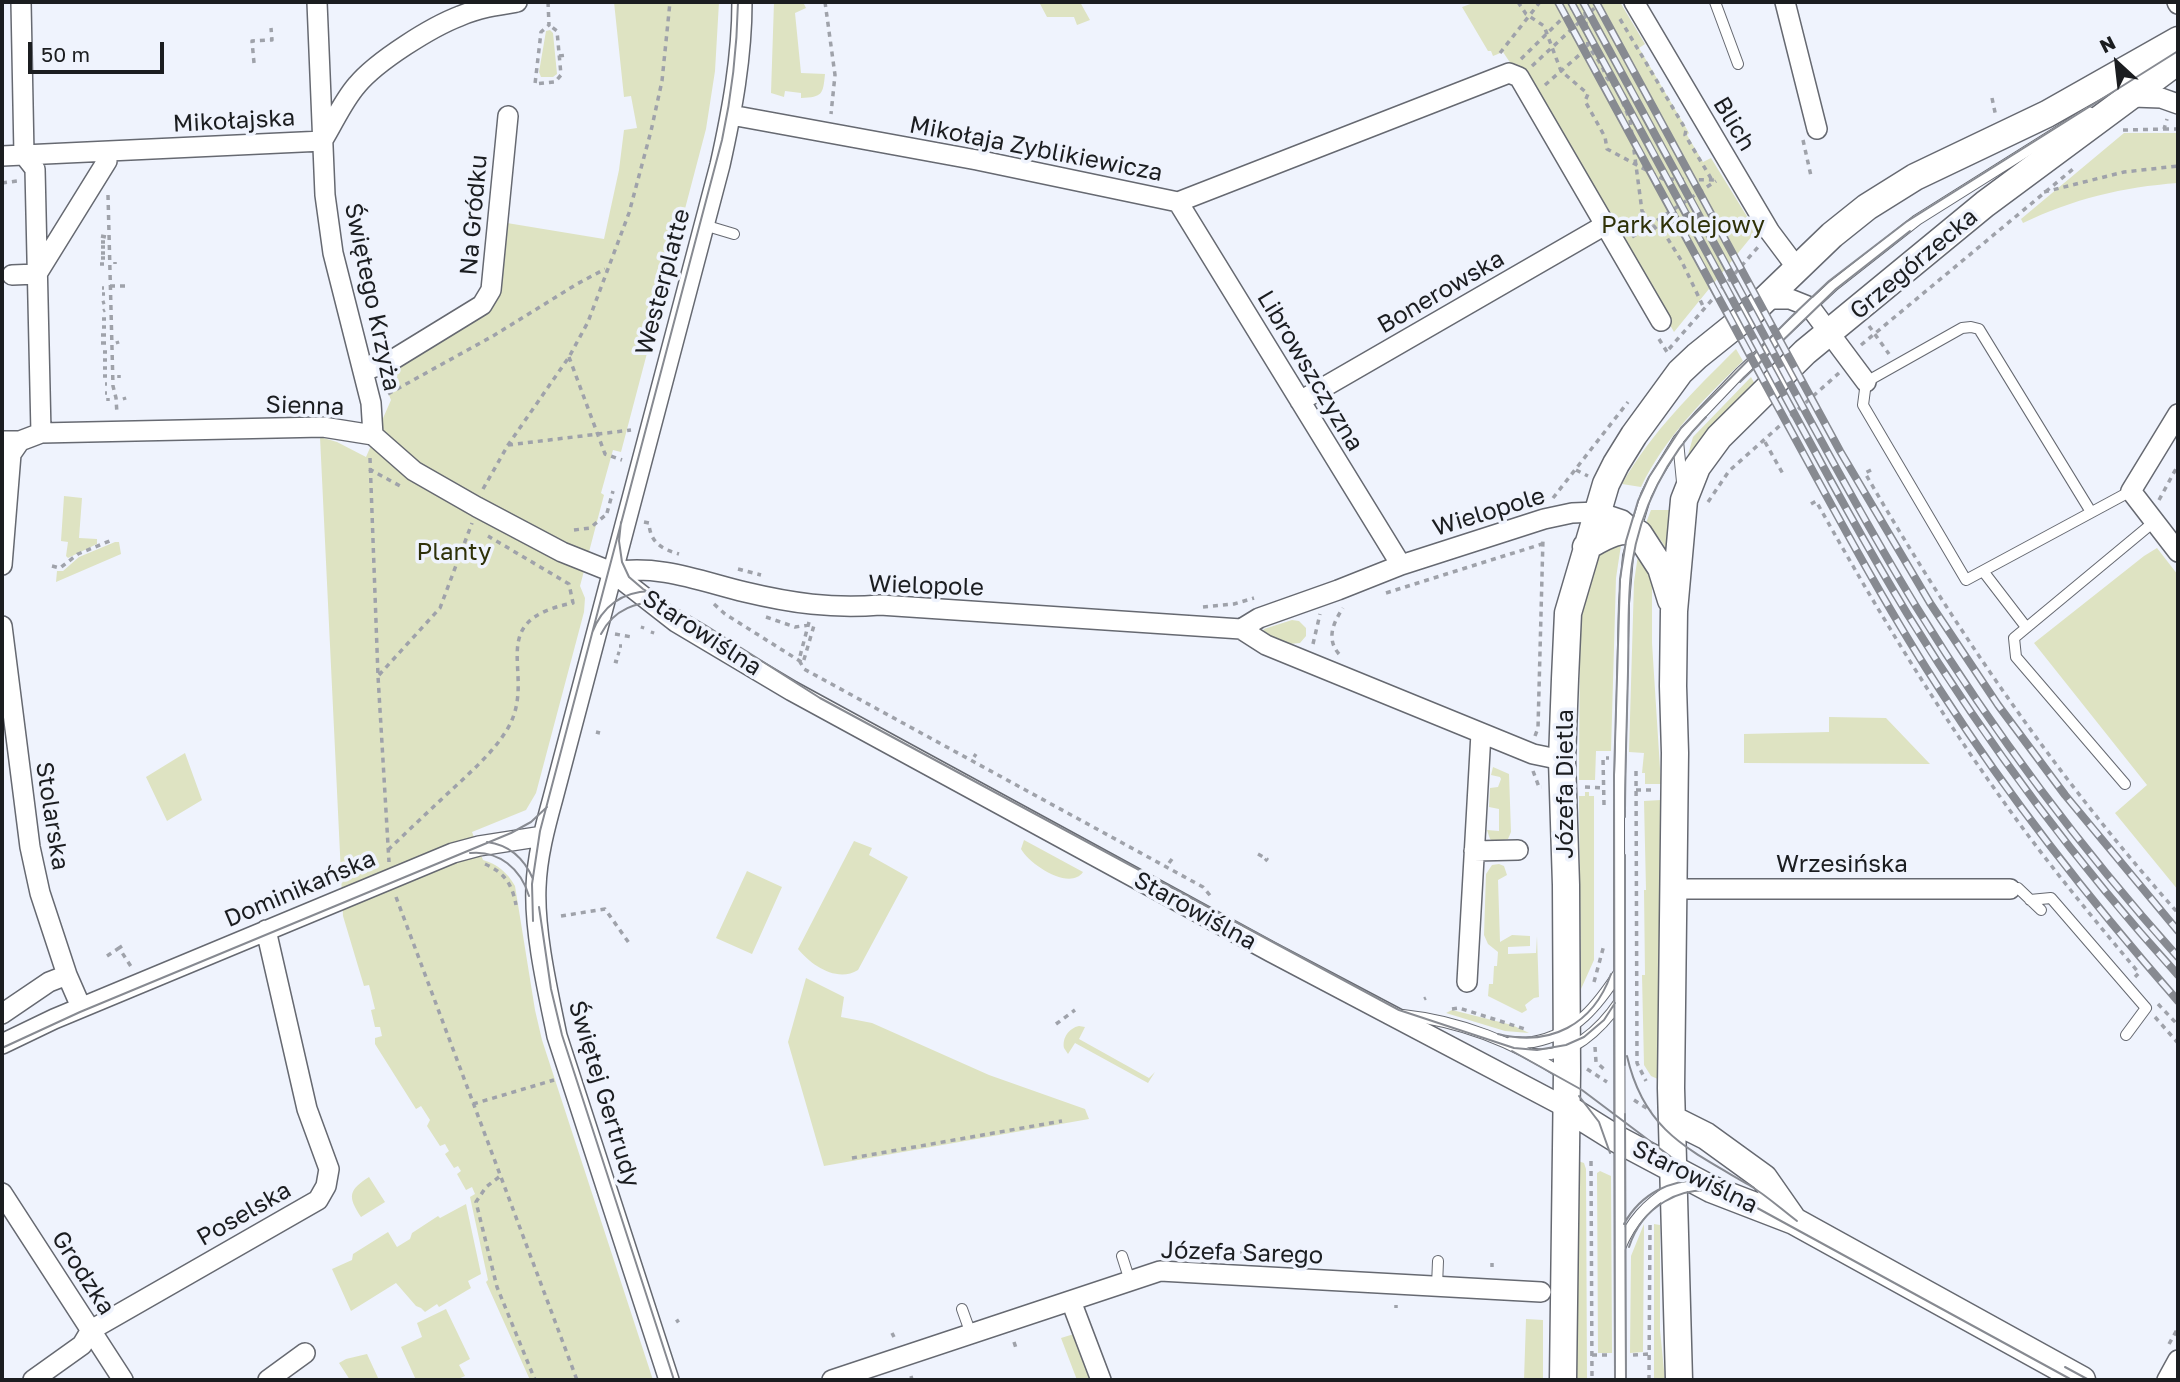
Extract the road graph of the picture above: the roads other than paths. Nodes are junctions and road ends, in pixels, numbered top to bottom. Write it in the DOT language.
graph roads {
  1 [pos="21,2"];
  2 [pos="317,2"];
  3 [pos="517,2"];
  4 [pos="742,2"];
  5 [pos="1634,2"];
  6 [pos="1715,2"];
  7 [pos="1786,2"];
  8 [pos="2178,40"];
  9 [pos="2178,55"];
  10 [pos="2178,61"];
  11 [pos="1738,64"];
  12 [pos="2133,97"];
  13 [pos="2173,111"];
  14 [pos="731,115"];
  15 [pos="508,116"];
  16 [pos="1816,128"];
  17 [pos="323,141"];
  18 [pos="24,155"];
  19 [pos="2,156"];
  20 [pos="107,161"];
  21 [pos="1178,202"];
  22 [pos="704,225"];
  23 [pos="1605,225"];
  24 [pos="734,234"];
  25 [pos="1797,268"];
  26 [pos="37,274"];
  27 [pos="12,275"];
  28 [pos="1766,299"];
  29 [pos="1810,307"];
  30 [pos="1661,321"];
  31 [pos="1829,332"];
  32 [pos="363,372"];
  33 [pos="1866,382"];
  34 [pos="1300,401"];
  35 [pos="2178,414"];
  36 [pos="41,433"];
  37 [pos="373,435"];
  38 [pos="1678,440"];
  39 [pos="11,441"];
  40 [pos="2131,491"];
  41 [pos="1695,503"];
  42 [pos="1598,512"];
  43 [pos="2091,512"];
  44 [pos="2155,513"];
  45 [pos="1634,531"];
  46 [pos="1586,547"];
  47 [pos="2178,552"];
  48 [pos="2,565"];
  49 [pos="1401,565"];
  50 [pos="1983,571"];
  51 [pos="612,572"];
  52 [pos="1674,611"];
  53 [pos="2,626"];
  54 [pos="2026,627"];
  55 [pos="1241,629"];
  56 [pos="1481,733"];
  57 [pos="1562,760"];
  58 [pos="2125,784"];
  59 [pos="543,836"];
  60 [pos="1518,850"];
  61 [pos="1474,851"];
  62 [pos="1673,889"];
  63 [pos="2010,889"];
  64 [pos="2030,900"];
  65 [pos="2041,910"];
  66 [pos="266,930"];
  67 [pos="1620,970"];
  68 [pos="67,975"];
  69 [pos="1464,991"];
  70 [pos="1620,1001"];
  71 [pos="81,1007"];
  72 [pos="2,1014"];
  73 [pos="1388,1014"];
  74 [pos="2126,1035"];
  75 [pos="1567,1040"];
  76 [pos="1509,1042"];
  77 [pos="2,1044"];
  78 [pos="1530,1054"];
  79 [pos="1567,1077"];
  80 [pos="1567,1108"];
  81 [pos="1672,1119"];
  82 [pos="1619,1141"];
  83 [pos="1674,1178"];
  84 [pos="2,1193"];
  85 [pos="1794,1222"];
  86 [pos="1619,1251"];
  87 [pos="1122,1256"];
  88 [pos="1438,1261"];
  89 [pos="1130,1281"];
  90 [pos="1437,1286"];
  91 [pos="1541,1292"];
  92 [pos="1071,1301"];
  93 [pos="962,1309"];
  94 [pos="91,1330"];
  95 [pos="971,1334"];
  96 [pos="305,1353"];
  97 [pos="2178,1360"];
  98 [pos="33,1380"];
  99 [pos="123,1380"];
  100 [pos="268,1380"];
  101 [pos="669,1380"];
  102 [pos="832,1380"];
  103 [pos="1101,1380"];
  104 [pos="1563,1380"];
  105 [pos="1620,1380"];
  106 [pos="1679,1380"];
  107 [pos="2082,1380"];
  108 [pos="2167,1380"];
  1 -- 18 [label="street"];
  2 -- 17 [label="street, Świętego Krzyża"];
  3 -- 17 [label="street, Mikołajska"];
  4 -- 14 [label="street, Westerplatte"];
  5 -- 25 [label="street, Blich"];
  6 -- 11 [label="lane"];
  7 -- 16 [label="street"];
  8 -- 25 [label="street"];
  9 -- 29 [label="lane"];
  10 -- 12 [label="street, Grzegórzecka"];
  12 -- 13 [label="street"];
  12 -- 31 [label="street, Grzegórzecka"];
  14 -- 21 [label="street, Mikołaja Zyblikiewicza"];
  14 -- 22 [label="street, Westerplatte"];
  15 -- 32 [label="street, Na Gródku"];
  17 -- 18 [label="street, Mikołajska"];
  17 -- 32 [label="street, Świętego Krzyża"];
  18 -- 19 [label="street, Mikołajska"];
  18 -- 26 [label="street"];
  20 -- 26 [label="street"];
  21 -- 23 [label="street, Mikołaja Zyblikiewicza"];
  21 -- 34 [label="street, Librowszczyzna"];
  22 -- 24 [label="lane"];
  22 -- 51 [label="street, Westerplatte"];
  23 -- 30 [label="street"];
  23 -- 34 [label="street, Bonerowska"];
  25 -- 28 [label="street, Józefa Dietla"];
  26 -- 27 [label="street"];
  26 -- 36 [label="street"];
  28 -- 29 [label="street"];
  28 -- 42 [label="street, Józefa Dietla"];
  29 -- 31 [label="street"];
  29 -- 38 [label="lane"];
  31 -- 33 [label="street"];
  31 -- 41 [label="street, Grzegórzecka"];
  32 -- 37 [label="street, Świętego Krzyża"];
  33 -- 43 [label="lane"];
  33 -- 50 [label="lane"];
  34 -- 49 [label="street, Librowszczyzna"];
  35 -- 40 [label="street"];
  36 -- 37 [label="street, Sienna"];
  36 -- 39 [label="street, Sienna"];
  37 -- 51 [label="street, Sienna"];
  38 -- 41 [label="lane"];
  38 -- 45 [label="lane"];
  39 -- 48 [label="street"];
  40 -- 43 [label="lane"];
  40 -- 44 [label="street"];
  41 -- 52 [label="street"];
  42 -- 45 [label="street, Wielopole"];
  42 -- 46 [label="street, Józefa Dietla"];
  42 -- 49 [label="street, Wielopole"];
  43 -- 50 [label="lane"];
  44 -- 47 [label="street"];
  44 -- 54 [label="lane"];
  45 -- 46 [label="street"];
  45 -- 52 [label="street"];
  45 -- 67 [label="lane"];
  46 -- 57 [label="street, Józefa Dietla"];
  49 -- 55 [label="street, Wielopole"];
  50 -- 54 [label="lane"];
  51 -- 55 [label="street, Wielopole"];
  51 -- 59 [label="street, Świętej Gertrudy"];
  51 -- 73 [label="street, Starowiślna"];
  52 -- 62 [label="street"];
  53 -- 68 [label="street, Stolarska"];
  54 -- 58 [label="lane"];
  55 -- 56 [label="street, Wielopole"];
  56 -- 57 [label="street, Wielopole"];
  56 -- 61 [label="street"];
  57 -- 75 [label="street, Józefa Dietla"];
  59 -- 66 [label="street, Dominikańska"];
  59 -- 101 [label="street, Świętej Gertrudy"];
  60 -- 61 [label="street"];
  61 -- 69 [label="street"];
  62 -- 63 [label="street, Wrzesińska"];
  62 -- 81 [label="street"];
  63 -- 64 [label="lane"];
  64 -- 65 [label="lane"];
  64 -- 74 [label="lane"];
  66 -- 71 [label="street, Dominikańska"];
  66 -- 94 [label="street, Poselska"];
  67 -- 70 [label="lane"];
  67 -- 75 [label="lane"];
  68 -- 71 [label="street, Stolarska"];
  68 -- 72 [label="street"];
  70 -- 75 [label="lane"];
  70 -- 82 [label="lane"];
  71 -- 77 [label="street, Dominikańska"];
  73 -- 76 [label="lane"];
  73 -- 80 [label="street, Starowiślna"];
  75 -- 76 [label="lane"];
  75 -- 78 [label="lane"];
  75 -- 79 [label="street, Józefa Dietla"];
  76 -- 78 [label="lane"];
  78 -- 79 [label="lane"];
  79 -- 80 [label="street, Józefa Dietla"];
  80 -- 82 [label="street, Starowiślna"];
  80 -- 104 [label="street, Józefa Dietla"];
  81 -- 83 [label="street"];
  81 -- 85 [label="street, Starowiślna"];
  82 -- 83 [label="street, Starowiślna"];
  82 -- 86 [label="lane"];
  83 -- 85 [label="street, Starowiślna"];
  83 -- 86 [label="lane"];
  83 -- 106 [label="street"];
  84 -- 94 [label="street, Grodzka"];
  85 -- 107 [label="street, Starowiślna"];
  86 -- 105 [label="lane"];
  87 -- 89 [label="lane"];
  88 -- 90 [label="lane"];
  89 -- 90 [label="street, Józefa Sarego"];
  89 -- 92 [label="street, Józefa Sarego"];
  90 -- 91 [label="street, Józefa Sarego"];
  92 -- 95 [label="street, Józefa Sarego"];
  92 -- 103 [label="street"];
  93 -- 95 [label="lane"];
  94 -- 98 [label="street, Poselska"];
  94 -- 99 [label="street, Grodzka"];
  95 -- 102 [label="street, Józefa Sarego"];
  96 -- 100 [label="street"];
  97 -- 108 [label="street"];
}
